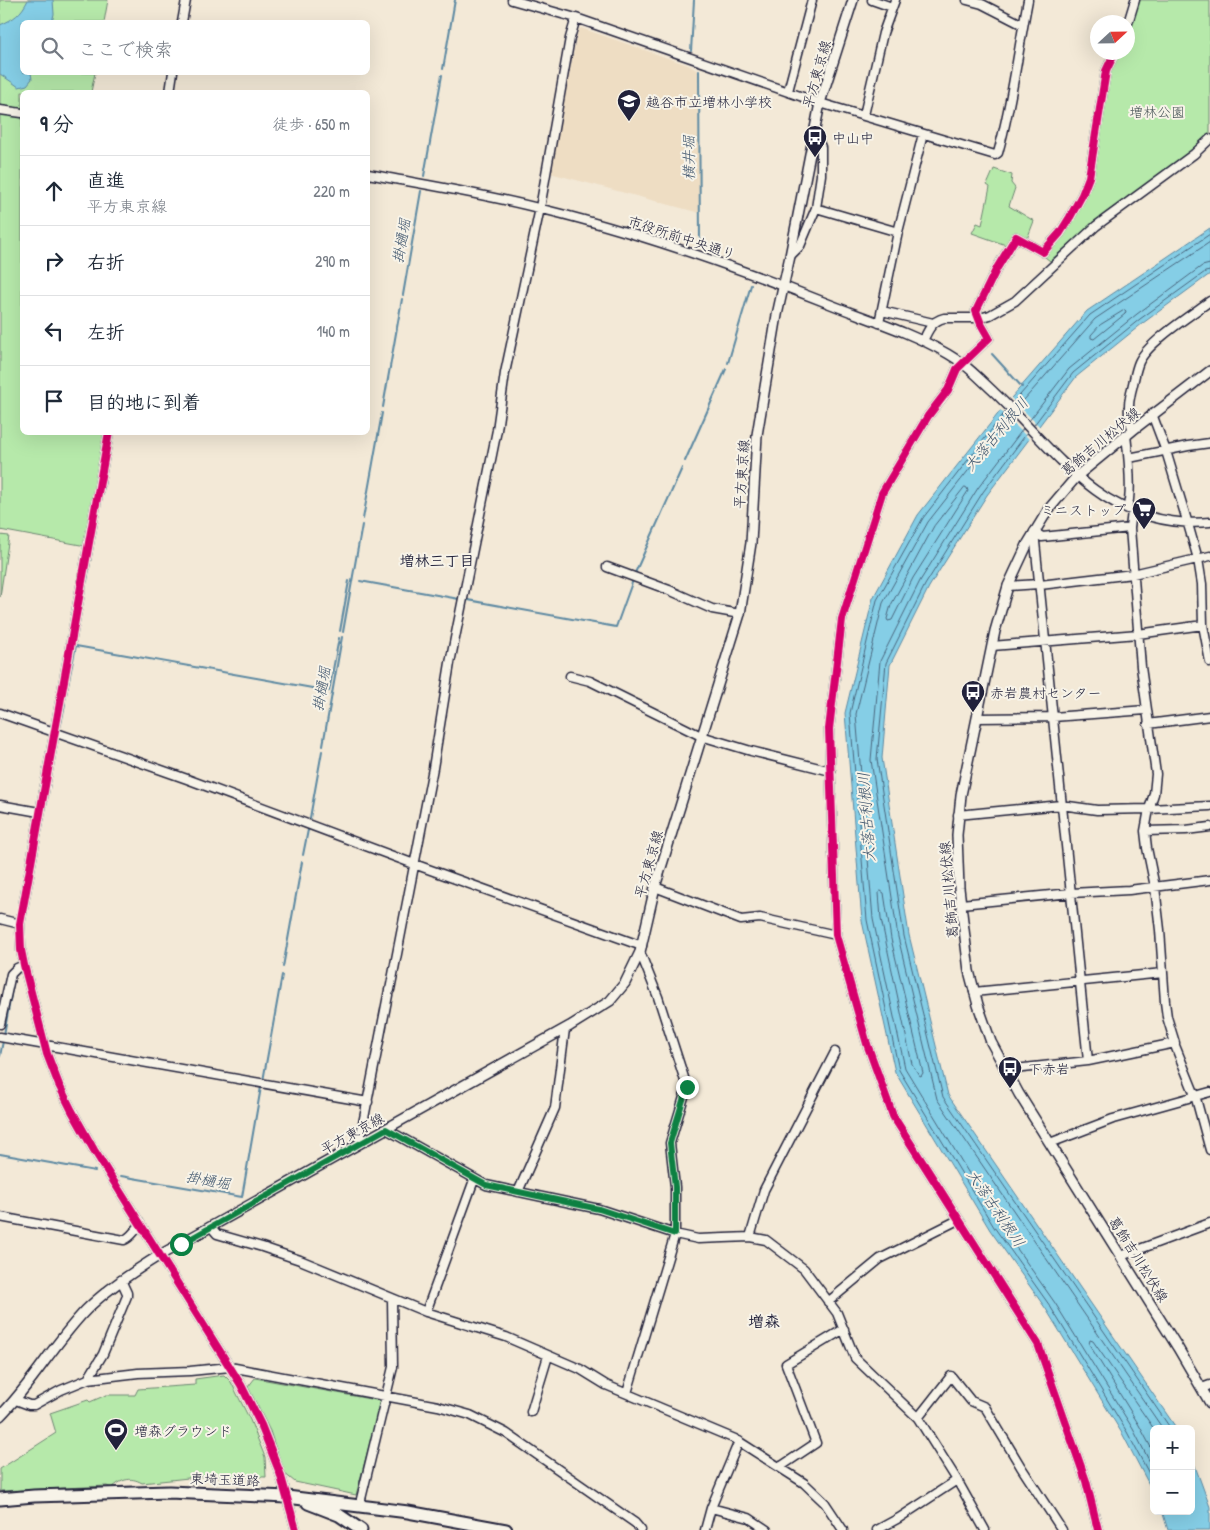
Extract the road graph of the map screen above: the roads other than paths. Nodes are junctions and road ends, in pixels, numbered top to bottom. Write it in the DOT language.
graph roads {
  1 [pos="186,0"];
  2 [pos="512,0"];
  3 [pos="812,0"];
  4 [pos="853,0"];
  5 [pos="872,0"];
  6 [pos="967,0"];
  7 [pos="1028,0"];
  8 [pos="1135,0"];
  9 [pos="894,4"];
  10 [pos="1130,15"];
  11 [pos="576,18"];
  12 [pos="182,20"];
  13 [pos="1023,24"];
  14 [pos="1111,60"];
  15 [pos="173,75"];
  16 [pos="170,90"];
  17 [pos="788,92"];
  18 [pos="820,103"];
  19 [pos="0,110"];
  20 [pos="20,114"];
  21 [pos="864,115"];
  22 [pos="815,133"];
  23 [pos="923,134"];
  24 [pos="1210,139"];
  25 [pos="370,174"];
  26 [pos="540,208"];
  27 [pos="816,208"];
  28 [pos="898,232"];
  29 [pos="790,256"];
  30 [pos="783,285"];
  31 [pos="1210,302"];
  32 [pos="882,310"];
  33 [pos="980,318"];
  34 [pos="879,323"];
  35 [pos="934,323"];
  36 [pos="923,341"];
  37 [pos="963,363"];
  38 [pos="1210,370"];
  39 [pos="1152,414"];
  40 [pos="1129,433"];
  41 [pos="108,435"];
  42 [pos="1210,443"];
  43 [pos="1166,451"];
  44 [pos="1129,458"];
  45 [pos="1077,476"];
  46 [pos="1129,509"];
  47 [pos="1210,522"];
  48 [pos="1188,524"];
  49 [pos="1130,528"];
  50 [pos="1034,532"];
  51 [pos="1210,556"];
  52 [pos="1198,559"];
  53 [pos="607,567"];
  54 [pos="1133,574"];
  55 [pos="1040,584"];
  56 [pos="1008,586"];
  57 [pos="740,614"];
  58 [pos="1202,625"];
  59 [pos="1138,634"];
  60 [pos="1045,641"];
  61 [pos="992,646"];
  62 [pos="1209,652"];
  63 [pos="1210,662"];
  64 [pos="570,676"];
  65 [pos="1146,710"];
  66 [pos="0,713"];
  67 [pos="1210,716"];
  68 [pos="1053,717"];
  69 [pos="977,718"];
  70 [pos="1148,724"];
  71 [pos="54,732"];
  72 [pos="701,736"];
  73 [pos="831,771"];
  74 [pos="0,805"];
  75 [pos="1061,805"];
  76 [pos="1210,806"];
  77 [pos="1149,809"];
  78 [pos="39,812"];
  79 [pos="958,814"];
  80 [pos="1210,827"];
  81 [pos="1145,831"];
  82 [pos="414,864"];
  83 [pos="1210,880"];
  84 [pos="655,887"];
  85 [pos="1155,887"];
  86 [pos="1071,893"];
  87 [pos="961,904"];
  88 [pos="0,919"];
  89 [pos="20,924"];
  90 [pos="836,935"];
  91 [pos="641,949"];
  92 [pos="24,965"];
  93 [pos="1163,973"];
  94 [pos="1080,980"];
  95 [pos="974,992"];
  96 [pos="0,1024"];
  97 [pos="565,1029"];
  98 [pos="0,1037"];
  99 [pos="1174,1044"];
  100 [pos="45,1045"];
  101 [pos="835,1052"];
  102 [pos="1088,1061"];
  103 [pos="1005,1070"];
  104 [pos="1210,1092"];
  105 [pos="1194,1095"];
  106 [pos="368,1102"];
  107 [pos="386,1129"];
  108 [pos="1050,1143"];
  109 [pos="359,1144"];
  110 [pos="1210,1150"];
  111 [pos="474,1180"];
  112 [pos="518,1192"];
  113 [pos="0,1217"];
  114 [pos="958,1220"];
  115 [pos="1210,1223"];
  116 [pos="141,1225"];
  117 [pos="211,1227"];
  118 [pos="675,1234"];
  119 [pos="750,1237"];
  120 [pos="160,1256"];
  121 [pos="1121,1256"];
  122 [pos="121,1280"];
  123 [pos="392,1298"];
  124 [pos="828,1302"];
  125 [pos="426,1312"];
  126 [pos="844,1329"];
  127 [pos="548,1356"];
  128 [pos="230,1367"];
  129 [pos="88,1379"];
  130 [pos="1206,1386"];
  131 [pos="627,1393"];
  132 [pos="386,1395"];
  133 [pos="16,1400"];
  134 [pos="1210,1403"];
  135 [pos="531,1412"];
  136 [pos="0,1416"];
  137 [pos="918,1418"];
  138 [pos="739,1441"];
  139 [pos="780,1467"];
  140 [pos="957,1480"];
  141 [pos="287,1497"];
  142 [pos="0,1498"];
  143 [pos="360,1499"];
  144 [pos="711,1508"];
  145 [pos="296,1530"];
  146 [pos="361,1530"];
  147 [pos="506,1530"];
  148 [pos="641,1530"];
  149 [pos="705,1530"];
  150 [pos="764,1530"];
  151 [pos="843,1530"];
  152 [pos="878,1530"];
  153 [pos="985,1530"];
  154 [pos="1062,1530"];
  155 [pos="1098,1530"];
  1 -- 12 [label="street"];
  2 -- 11 [label="street"];
  3 -- 17 [label="street"];
  4 -- 18 [label="main road, 平方東京線"];
  5 -- 9 [label="street"];
  6 -- 13 [label="street"];
  7 -- 13 [label="street"];
  8 -- 10 [label="street"];
  9 -- 21 [label="street"];
  11 -- 17 [label="street"];
  11 -- 26 [label="street"];
  13 -- 23 [label="street"];
  14 -- 33 [label="street"];
  15 -- 16 [label="street"];
  17 -- 18 [label="street"];
  18 -- 21 [label="street"];
  18 -- 22 [label="main road, 平方東京線"];
  19 -- 20 [label="street"];
  21 -- 23 [label="street"];
  22 -- 27 [label="street"];
  22 -- 29 [label="main road, 平方東京線"];
  23 -- 28 [label="street"];
  24 -- 33 [label="street"];
  25 -- 26 [label="street, 市役所前中央通り"];
  26 -- 30 [label="street, 市役所前中央通り"];
  26 -- 82 [label="street"];
  27 -- 28 [label="street"];
  27 -- 29 [label="street"];
  28 -- 32 [label="street"];
  29 -- 30 [label="main road, 平方東京線"];
  30 -- 34 [label="street, 市役所前中央通り"];
  30 -- 57 [label="main road, 平方東京線"];
  31 -- 40 [label="street"];
  32 -- 34 [label="street"];
  32 -- 35 [label="street"];
  33 -- 35 [label="street"];
  33 -- 37 [label="street"];
  34 -- 36 [label="street, 市役所前中央通り"];
  35 -- 36 [label="street"];
  36 -- 37 [label="street, 市役所前中央通り"];
  37 -- 45 [label="street, 市役所前中央通り"];
  37 -- 73 [label="street"];
  38 -- 39 [label="main road, 葛飾吉川松伏線"];
  39 -- 40 [label="main road, 葛飾吉川松伏線"];
  39 -- 43 [label="street"];
  40 -- 44 [label="street"];
  40 -- 45 [label="main road, 葛飾吉川松伏線"];
  41 -- 71 [label="street"];
  42 -- 43 [label="street"];
  43 -- 44 [label="street"];
  43 -- 48 [label="street"];
  44 -- 46 [label="street"];
  45 -- 46 [label="street, 市役所前中央通り"];
  45 -- 50 [label="main road, 葛飾吉川松伏線"];
  46 -- 48 [label="street, 市役所前中央通り"];
  46 -- 49 [label="street"];
  47 -- 48 [label="street, 市役所前中央通り"];
  48 -- 52 [label="street"];
  49 -- 50 [label="street"];
  49 -- 54 [label="street"];
  50 -- 55 [label="street"];
  50 -- 56 [label="main road, 葛飾吉川松伏線"];
  51 -- 52 [label="street"];
  52 -- 54 [label="street"];
  52 -- 58 [label="street"];
  53 -- 57 [label="street"];
  54 -- 55 [label="street"];
  54 -- 59 [label="street"];
  55 -- 56 [label="street"];
  55 -- 60 [label="street"];
  56 -- 61 [label="main road, 葛飾吉川松伏線"];
  57 -- 72 [label="main road, 平方東京線"];
  58 -- 59 [label="street"];
  58 -- 62 [label="street"];
  59 -- 60 [label="street"];
  59 -- 65 [label="street"];
  60 -- 61 [label="street"];
  60 -- 68 [label="street"];
  61 -- 69 [label="main road, 葛飾吉川松伏線"];
  62 -- 63 [label="street"];
  64 -- 72 [label="street"];
  65 -- 68 [label="street"];
  65 -- 70 [label="street"];
  66 -- 71 [label="street"];
  67 -- 70 [label="street"];
  68 -- 69 [label="street"];
  68 -- 75 [label="street"];
  69 -- 79 [label="main road, 葛飾吉川松伏線"];
  70 -- 77 [label="street"];
  71 -- 78 [label="street"];
  71 -- 82 [label="street"];
  72 -- 73 [label="street"];
  72 -- 84 [label="main road, 平方東京線"];
  73 -- 90 [label="street"];
  74 -- 78 [label="street"];
  75 -- 77 [label="street"];
  75 -- 79 [label="street"];
  75 -- 86 [label="street"];
  76 -- 77 [label="street"];
  77 -- 81 [label="street"];
  78 -- 89 [label="street"];
  79 -- 87 [label="main road, 葛飾吉川松伏線"];
  80 -- 81 [label="street"];
  81 -- 85 [label="street"];
  82 -- 91 [label="street"];
  82 -- 106 [label="street"];
  83 -- 85 [label="street"];
  84 -- 90 [label="street"];
  84 -- 91 [label="main road, 平方東京線"];
  85 -- 86 [label="street"];
  85 -- 93 [label="street"];
  86 -- 87 [label="street"];
  86 -- 94 [label="street"];
  87 -- 95 [label="main road, 葛飾吉川松伏線"];
  88 -- 89 [label="street"];
  89 -- 92 [label="street"];
  90 -- 114 [label="street"];
  91 -- 97 [label="main road, 平方東京線"];
  91 -- 118 [label="street"];
  92 -- 96 [label="street"];
  92 -- 100 [label="street"];
  93 -- 94 [label="street"];
  93 -- 99 [label="street"];
  94 -- 95 [label="street"];
  94 -- 102 [label="street"];
  95 -- 103 [label="main road, 葛飾吉川松伏線"];
  97 -- 107 [label="main road, 平方東京線"];
  97 -- 112 [label="street"];
  98 -- 100 [label="street"];
  99 -- 102 [label="street"];
  99 -- 105 [label="street"];
  100 -- 106 [label="street"];
  100 -- 116 [label="street"];
  101 -- 119 [label="street"];
  102 -- 103 [label="street"];
  103 -- 108 [label="main road, 葛飾吉川松伏線"];
  104 -- 105 [label="street"];
  105 -- 108 [label="street"];
  105 -- 110 [label="street"];
  106 -- 109 [label="street"];
  107 -- 109 [label="main road, 平方東京線"];
  107 -- 111 [label="street"];
  108 -- 121 [label="main road, 葛飾吉川松伏線"];
  109 -- 117 [label="main road, 平方東京線"];
  111 -- 112 [label="street"];
  111 -- 125 [label="street"];
  112 -- 118 [label="street"];
  113 -- 116 [label="street"];
  114 -- 124 [label="street"];
  114 -- 155 [label="street"];
  115 -- 121 [label="street"];
  116 -- 120 [label="street"];
  117 -- 120 [label="main road, 平方東京線"];
  117 -- 123 [label="street"];
  118 -- 119 [label="street"];
  118 -- 131 [label="street"];
  119 -- 124 [label="street"];
  120 -- 122 [label="main road, 平方東京線"];
  120 -- 128 [label="street"];
  121 -- 130 [label="main road, 葛飾吉川松伏線"];
  122 -- 129 [label="street"];
  122 -- 133 [label="main road, 平方東京線"];
  123 -- 125 [label="street"];
  123 -- 132 [label="street"];
  124 -- 126 [label="street"];
  125 -- 127 [label="street"];
  126 -- 137 [label="street"];
  126 -- 139 [label="street"];
  127 -- 131 [label="street"];
  127 -- 135 [label="street"];
  128 -- 129 [label="street"];
  128 -- 132 [label="street"];
  128 -- 141 [label="street"];
  129 -- 133 [label="street"];
  130 -- 134 [label="main road, 葛飾吉川松伏線"];
  131 -- 138 [label="street"];
  132 -- 143 [label="street"];
  132 -- 148 [label="street"];
  133 -- 136 [label="main road, 平方東京線"];
  137 -- 140 [label="street"];
  137 -- 154 [label="street"];
  138 -- 139 [label="street"];
  138 -- 144 [label="street"];
  139 -- 151 [label="street"];
  140 -- 152 [label="street"];
  140 -- 153 [label="street"];
  141 -- 142 [label="highway, 東埼玉道路"];
  141 -- 145 [label="street"];
  141 -- 146 [label="highway"];
  141 -- 147 [label="highway, 東埼玉道路"];
  144 -- 149 [label="street"];
  144 -- 150 [label="street"];
}
